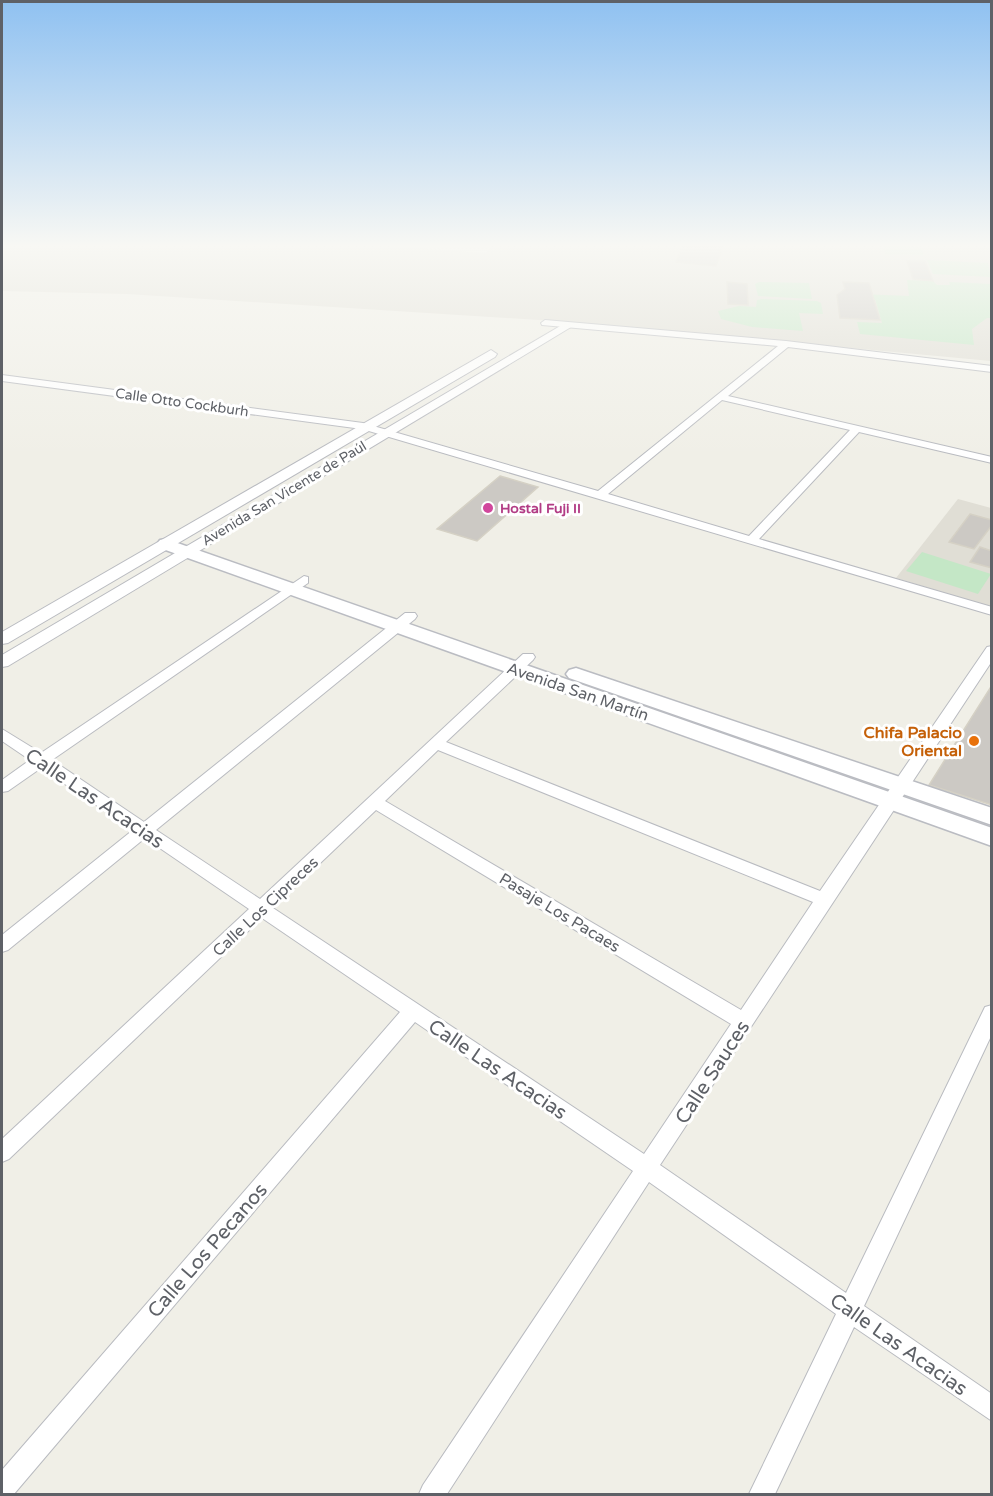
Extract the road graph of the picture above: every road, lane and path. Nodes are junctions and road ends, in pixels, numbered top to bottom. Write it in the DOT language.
graph roads {
  1 [pos="546,323"];
  2 [pos="567,325"];
  3 [pos="786,344"];
  4 [pos="992,369"];
  5 [pos="2,378"];
  6 [pos="720,397"];
  7 [pos="857,429"];
  8 [pos="992,460"];
  9 [pos="599,496"];
  10 [pos="750,541"];
  11 [pos="183,544"];
  12 [pos="297,584"];
  13 [pos="992,611"];
  14 [pos="404,621"];
  15 [pos="2,639"];
  16 [pos="992,650"];
  17 [pos="2,662"];
  18 [pos="522,663"];
  19 [pos="2,735"];
  20 [pos="436,744"];
  21 [pos="40,760"];
  22 [pos="2,787"];
  23 [pos="896,793"];
  24 [pos="375,802"];
  25 [pos="992,817"];
  26 [pos="144,830"];
  27 [pos="992,837"];
  28 [pos="824,898"];
  29 [pos="261,910"];
  30 [pos="2,945"];
  31 [pos="413,1011"];
  32 [pos="992,1013"];
  33 [pos="745,1022"];
  34 [pos="2,1152"];
  35 [pos="648,1169"];
  36 [pos="850,1309"];
  37 [pos="992,1409"];
  38 [pos="2,1489"];
  39 [pos="432,1494"];
  40 [pos="762,1494"];
  1 -- 2 [label="street"];
  1 -- 11 [label="street, Avenida San Vicente de Paúl"];
  2 -- 3 [label="street"];
  2 -- 11 [label="street, Avenida San Vicente de Paúl"];
  3 -- 4 [label="street"];
  3 -- 6 [label="street"];
  5 -- 9 [label="street, Calle Otto Cockburh"];
  6 -- 7 [label="street"];
  6 -- 9 [label="street"];
  7 -- 8 [label="street"];
  7 -- 10 [label="street"];
  9 -- 10 [label="street, Calle Otto Cockburh"];
  10 -- 13 [label="street, Calle Otto Cockburh"];
  11 -- 12 [label="main road, Avenida San Martín"];
  11 -- 15 [label="street, Avenida San Vicente de Paúl"];
  11 -- 17 [label="street, Avenida San Vicente de Paúl"];
  12 -- 14 [label="main road, Avenida San Martín"];
  12 -- 21 [label="street"];
  14 -- 18 [label="main road, Avenida San Martín"];
  14 -- 26 [label="street"];
  16 -- 23 [label="street, Calle Sauces"];
  18 -- 20 [label="street, Calle Los Cipreces"];
  18 -- 23 [label="main road, Avenida San Martín"];
  19 -- 21 [label="street, Calle Las Acacias"];
  20 -- 24 [label="street, Calle Los Cipreces"];
  20 -- 28 [label="street"];
  21 -- 22 [label="street"];
  21 -- 26 [label="street, Calle Las Acacias"];
  23 -- 25 [label="main road, Avenida San Martín"];
  23 -- 27 [label="main road, Avenida San Martín"];
  23 -- 28 [label="street, Calle Sauces"];
  24 -- 29 [label="street, Calle Los Cipreces"];
  24 -- 33 [label="street, Pasaje Los Pacaes"];
  26 -- 29 [label="street, Calle Las Acacias"];
  26 -- 30 [label="street"];
  28 -- 33 [label="street, Calle Sauces"];
  29 -- 31 [label="street, Calle Las Acacias"];
  29 -- 34 [label="street, Calle Los Cipreces"];
  31 -- 35 [label="street, Calle Las Acacias"];
  31 -- 38 [label="street, Calle Los Pecanos"];
  32 -- 36 [label="street"];
  33 -- 35 [label="street, Calle Sauces"];
  35 -- 36 [label="street, Calle Las Acacias"];
  35 -- 39 [label="street, Calle Sauces"];
  36 -- 37 [label="street, Calle Las Acacias"];
  36 -- 40 [label="street"];
}
